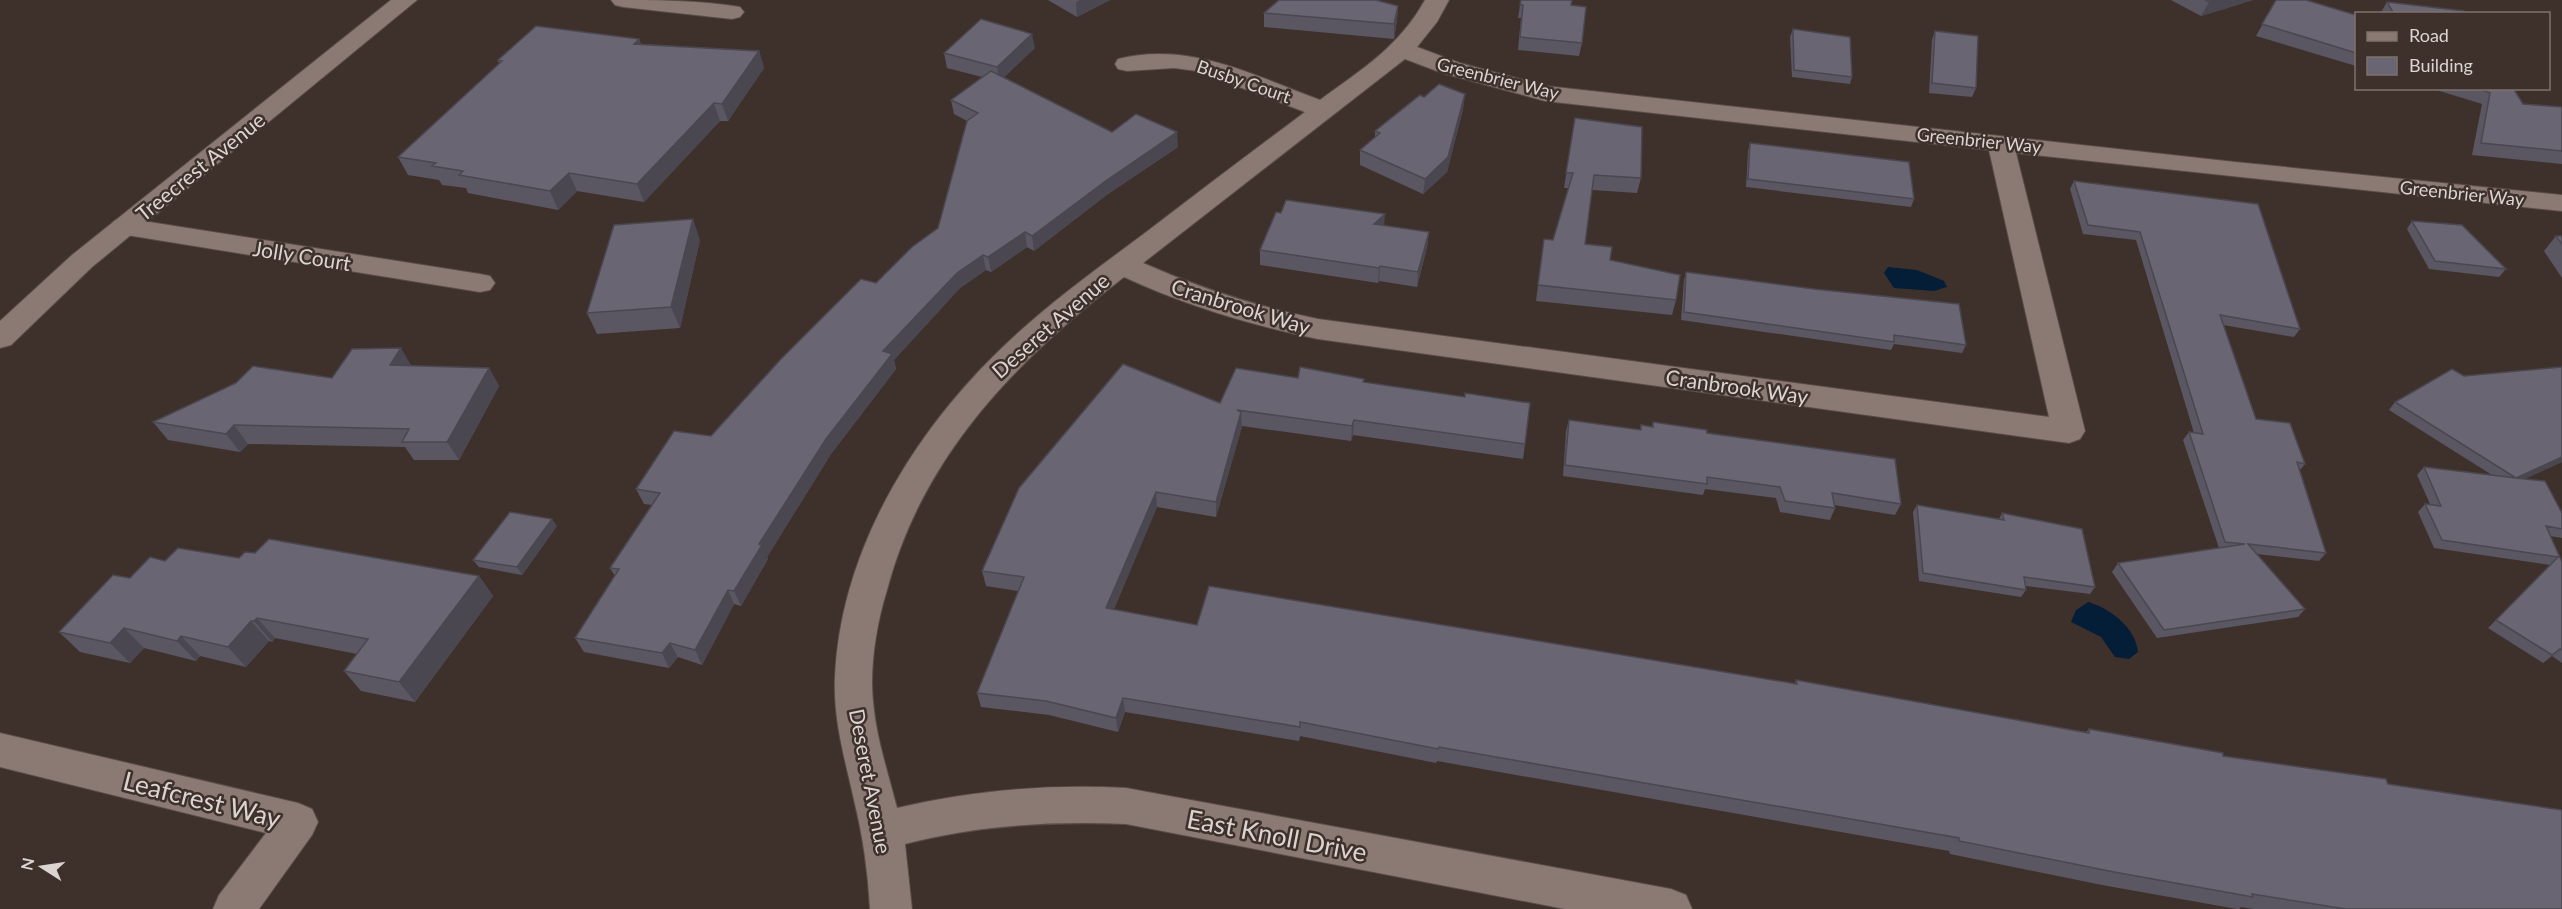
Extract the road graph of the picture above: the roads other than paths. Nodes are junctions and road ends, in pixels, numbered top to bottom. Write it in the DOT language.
graph roads {
  1 [pos="405,0"];
  2 [pos="623,0"];
  3 [pos="1437,0"];
  4 [pos="732,12"];
  5 [pos="1402,50"];
  6 [pos="1127,64"];
  7 [pos="1323,110"];
  8 [pos="2000,142"];
  9 [pos="2562,203"];
  10 [pos="124,227"];
  11 [pos="1121,264"];
  12 [pos="480,284"];
  13 [pos="0,338"];
  14 [pos="0,750"];
  15 [pos="882,831"];
  16 [pos="234,909"];
  17 [pos="891,909"];
  18 [pos="1671,909"];
  1 -- 10 [label="street, Treecrest Avenue"];
  2 -- 4 [label="street"];
  3 -- 5 [label="street, Deseret Avenue"];
  5 -- 7 [label="street, Deseret Avenue"];
  5 -- 8 [label="street, Greenbrier Way"];
  6 -- 7 [label="street, Busby Court"];
  7 -- 11 [label="street, Deseret Avenue"];
  8 -- 9 [label="street, Greenbrier Way"];
  8 -- 11 [label="street, Cranbrook Way"];
  10 -- 12 [label="street, Jolly Court"];
  10 -- 13 [label="street, Treecrest Avenue"];
  11 -- 15 [label="street, Deseret Avenue"];
  14 -- 16 [label="street, Leafcrest Way"];
  15 -- 17 [label="street, Deseret Avenue"];
  15 -- 18 [label="street, East Knoll Drive"];
}
